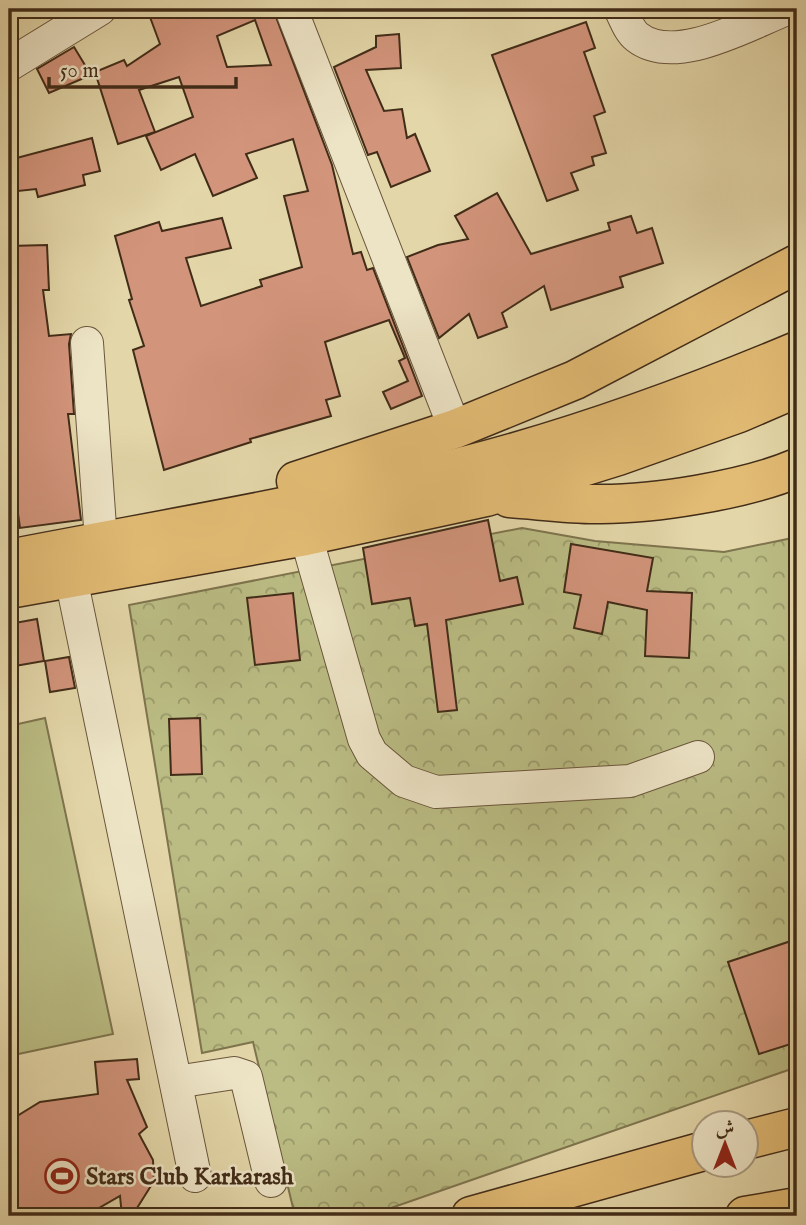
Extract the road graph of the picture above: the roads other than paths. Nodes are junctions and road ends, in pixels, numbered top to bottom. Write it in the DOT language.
graph roads {
  1 [pos="100,9"];
  2 [pos="291,9"];
  3 [pos="620,9"];
  4 [pos="788,9"];
  5 [pos="9,65"];
  6 [pos="797,237"];
  7 [pos="797,264"];
  8 [pos="748,290"];
  9 [pos="87,343"];
  10 [pos="797,351"];
  11 [pos="797,388"];
  12 [pos="456,429"];
  13 [pos="797,468"];
  14 [pos="486,497"];
  15 [pos="242,514"];
  16 [pos="306,536"];
  17 [pos="101,541"];
  18 [pos="9,559"];
  19 [pos="71,578"];
  20 [pos="9,589"];
  21 [pos="698,757"];
  22 [pos="176,1082"];
  23 [pos="797,1127"];
  24 [pos="760,1137"];
  25 [pos="690,1154"];
  26 [pos="195,1176"];
  27 [pos="271,1181"];
  28 [pos="797,1207"];
  29 [pos="471,1216"];
  30 [pos="745,1216"];
  1 -- 5 [label="street"];
  2 -- 12 [label="street"];
  3 -- 4 [label="street"];
  6 -- 8 [label="main road"];
  7 -- 8 [label="main road"];
  8 -- 12 [label="main road"];
  9 -- 17 [label="street"];
  10 -- 15 [label="main road"];
  11 -- 14 [label="main road"];
  12 -- 15 [label="main road"];
  13 -- 14 [label="main road"];
  14 -- 16 [label="main road"];
  15 -- 17 [label="main road"];
  16 -- 19 [label="main road"];
  16 -- 21 [label="street"];
  17 -- 18 [label="main road"];
  19 -- 20 [label="main road"];
  19 -- 22 [label="street"];
  22 -- 26 [label="street"];
  22 -- 27 [label="street"];
  23 -- 24 [label="main road"];
  25 -- 29 [label="main road"];
  28 -- 30 [label="main road"];
}
